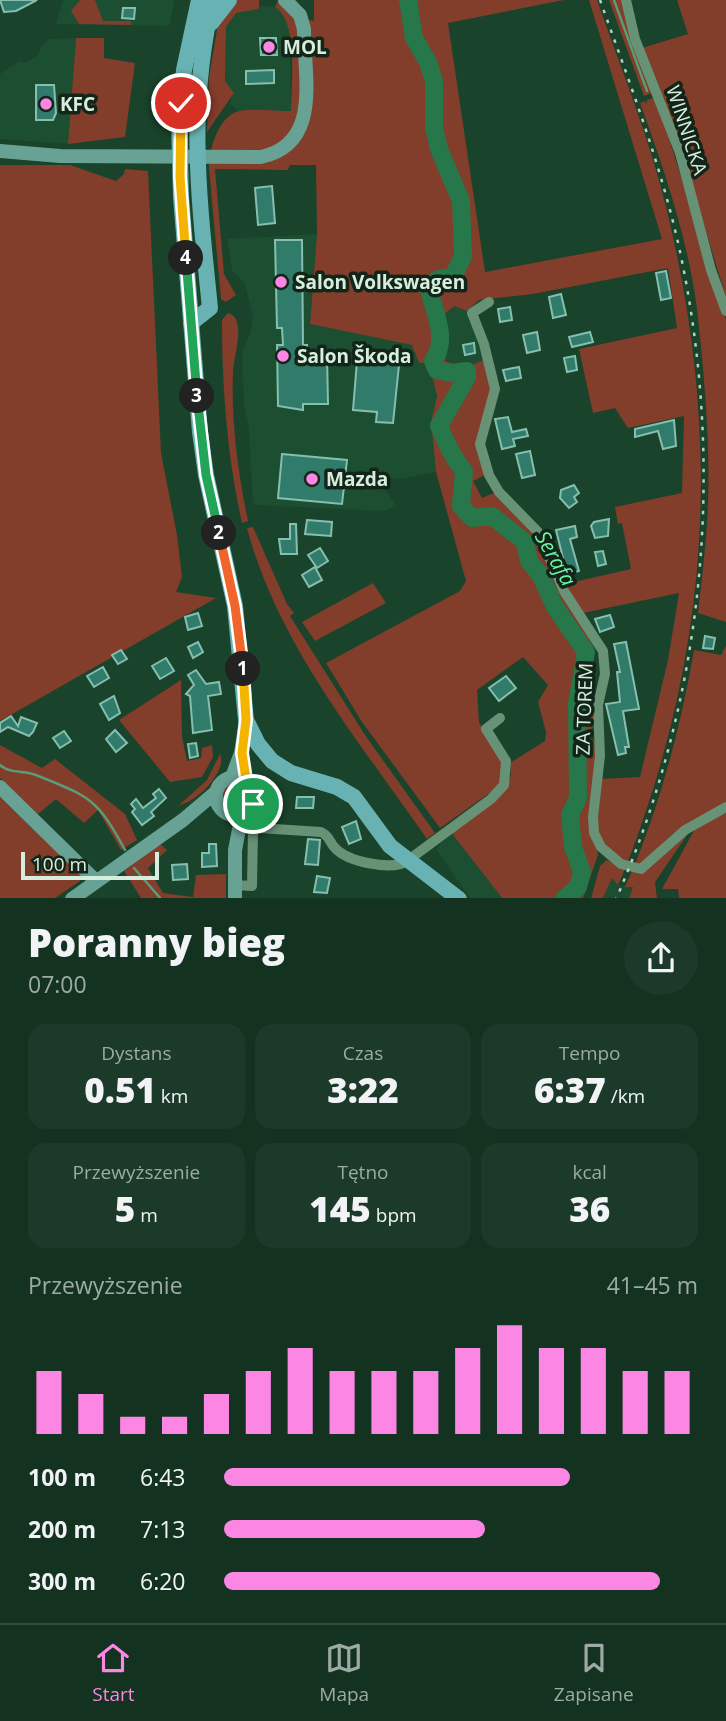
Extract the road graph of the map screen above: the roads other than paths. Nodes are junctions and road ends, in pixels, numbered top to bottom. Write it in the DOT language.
graph roads {
  1 [pos="199,0"];
  2 [pos="213,0"];
  3 [pos="229,0"];
  4 [pos="285,0"];
  5 [pos="626,0"];
  6 [pos="205,34"];
  7 [pos="2,153"];
  8 [pos="489,302"];
  9 [pos="726,311"];
  10 [pos="191,323"];
  11 [pos="500,718"];
  12 [pos="246,720"];
  13 [pos="239,778"];
  14 [pos="0,787"];
  15 [pos="216,792"];
  16 [pos="726,807"];
  17 [pos="230,813"];
  18 [pos="183,820"];
  19 [pos="407,861"];
  20 [pos="96,881"];
  21 [pos="235,892"];
  22 [pos="72,898"];
  23 [pos="458,898"];
  1 -- 10 [label="main road"];
  2 -- 6 [label="main road"];
  3 -- 6 [label="main road"];
  4 -- 7 [label="street"];
  5 -- 9 [label="street, WINNICKA"];
  6 -- 10 [label="main road"];
  8 -- 16 [label="street, ZA TOREM"];
  10 -- 12 [label="main road"];
  11 -- 19 [label="street"];
  12 -- 13 [label="street"];
  12 -- 19 [label="main road"];
  13 -- 15 [label="street"];
  13 -- 17 [label="street"];
  14 -- 20 [label="street"];
  15 -- 17 [label="street"];
  15 -- 18 [label="street"];
  17 -- 18 [label="street"];
  17 -- 21 [label="street"];
  18 -- 20 [label="street"];
  19 -- 21 [label="street"];
  19 -- 23 [label="main road"];
  20 -- 22 [label="street"];
}
